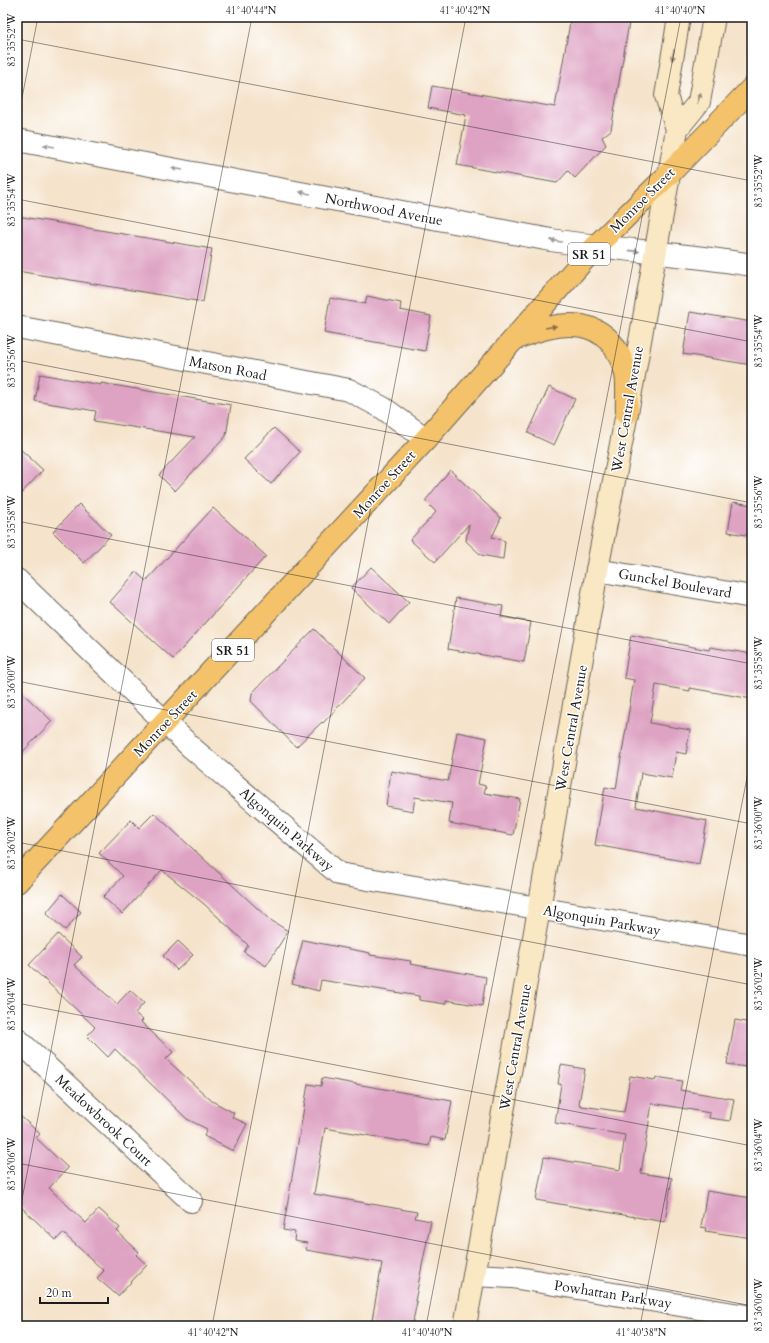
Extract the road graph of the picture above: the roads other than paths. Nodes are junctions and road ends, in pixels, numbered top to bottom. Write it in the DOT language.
graph roads {
  1 [pos="679,17"];
  2 [pos="714,17"];
  3 [pos="752,88"];
  4 [pos="677,129"];
  5 [pos="17,140"];
  6 [pos="669,174"];
  7 [pos="595,247"];
  8 [pos="656,253"];
  9 [pos="752,265"];
  10 [pos="17,328"];
  11 [pos="514,339"];
  12 [pos="627,413"];
  13 [pos="426,439"];
  14 [pos="597,570"];
  15 [pos="17,580"];
  16 [pos="752,597"];
  17 [pos="166,722"];
  18 [pos="17,882"];
  19 [pos="540,909"];
  20 [pos="752,945"];
  21 [pos="17,1039"];
  22 [pos="191,1201"];
  23 [pos="474,1275"];
  24 [pos="752,1317"];
  25 [pos="465,1326"];
  1 -- 4 [label="main road, West Central Avenue, one-way"];
  4 -- 2 [label="main road, West Central Avenue, one-way"];
  3 -- 6 [label="main road, Monroe Street / SR 51"];
  4 -- 6 [label="main road, West Central Avenue"];
  7 -- 5 [label="street, Northwood Avenue, one-way"];
  6 -- 7 [label="main road, Monroe Street / SR 51"];
  6 -- 8 [label="main road, West Central Avenue"];
  7 -- 8 [label="street, Northwood Avenue, one-way"];
  7 -- 11 [label="main road, Monroe Street / SR 51"];
  8 -- 9 [label="street, Northwood Avenue"];
  8 -- 12 [label="main road, West Central Avenue"];
  10 -- 13 [label="street, Matson Road"];
  11 -- 12 [label="main road, one-way"];
  11 -- 13 [label="main road, Monroe Street / SR 51"];
  12 -- 14 [label="main road, West Central Avenue"];
  13 -- 17 [label="main road, Monroe Street / SR 51"];
  14 -- 16 [label="street, Gunckel Boulevard"];
  14 -- 19 [label="main road, West Central Avenue"];
  15 -- 17 [label="street, Algonquin Parkway"];
  17 -- 18 [label="main road, Monroe Street / SR 51"];
  17 -- 19 [label="street, Algonquin Parkway"];
  19 -- 20 [label="street, Algonquin Parkway"];
  19 -- 23 [label="main road, West Central Avenue"];
  21 -- 22 [label="street, Meadowbrook Court"];
  23 -- 24 [label="street, Powhattan Parkway"];
  23 -- 25 [label="main road, West Central Avenue"];
}
